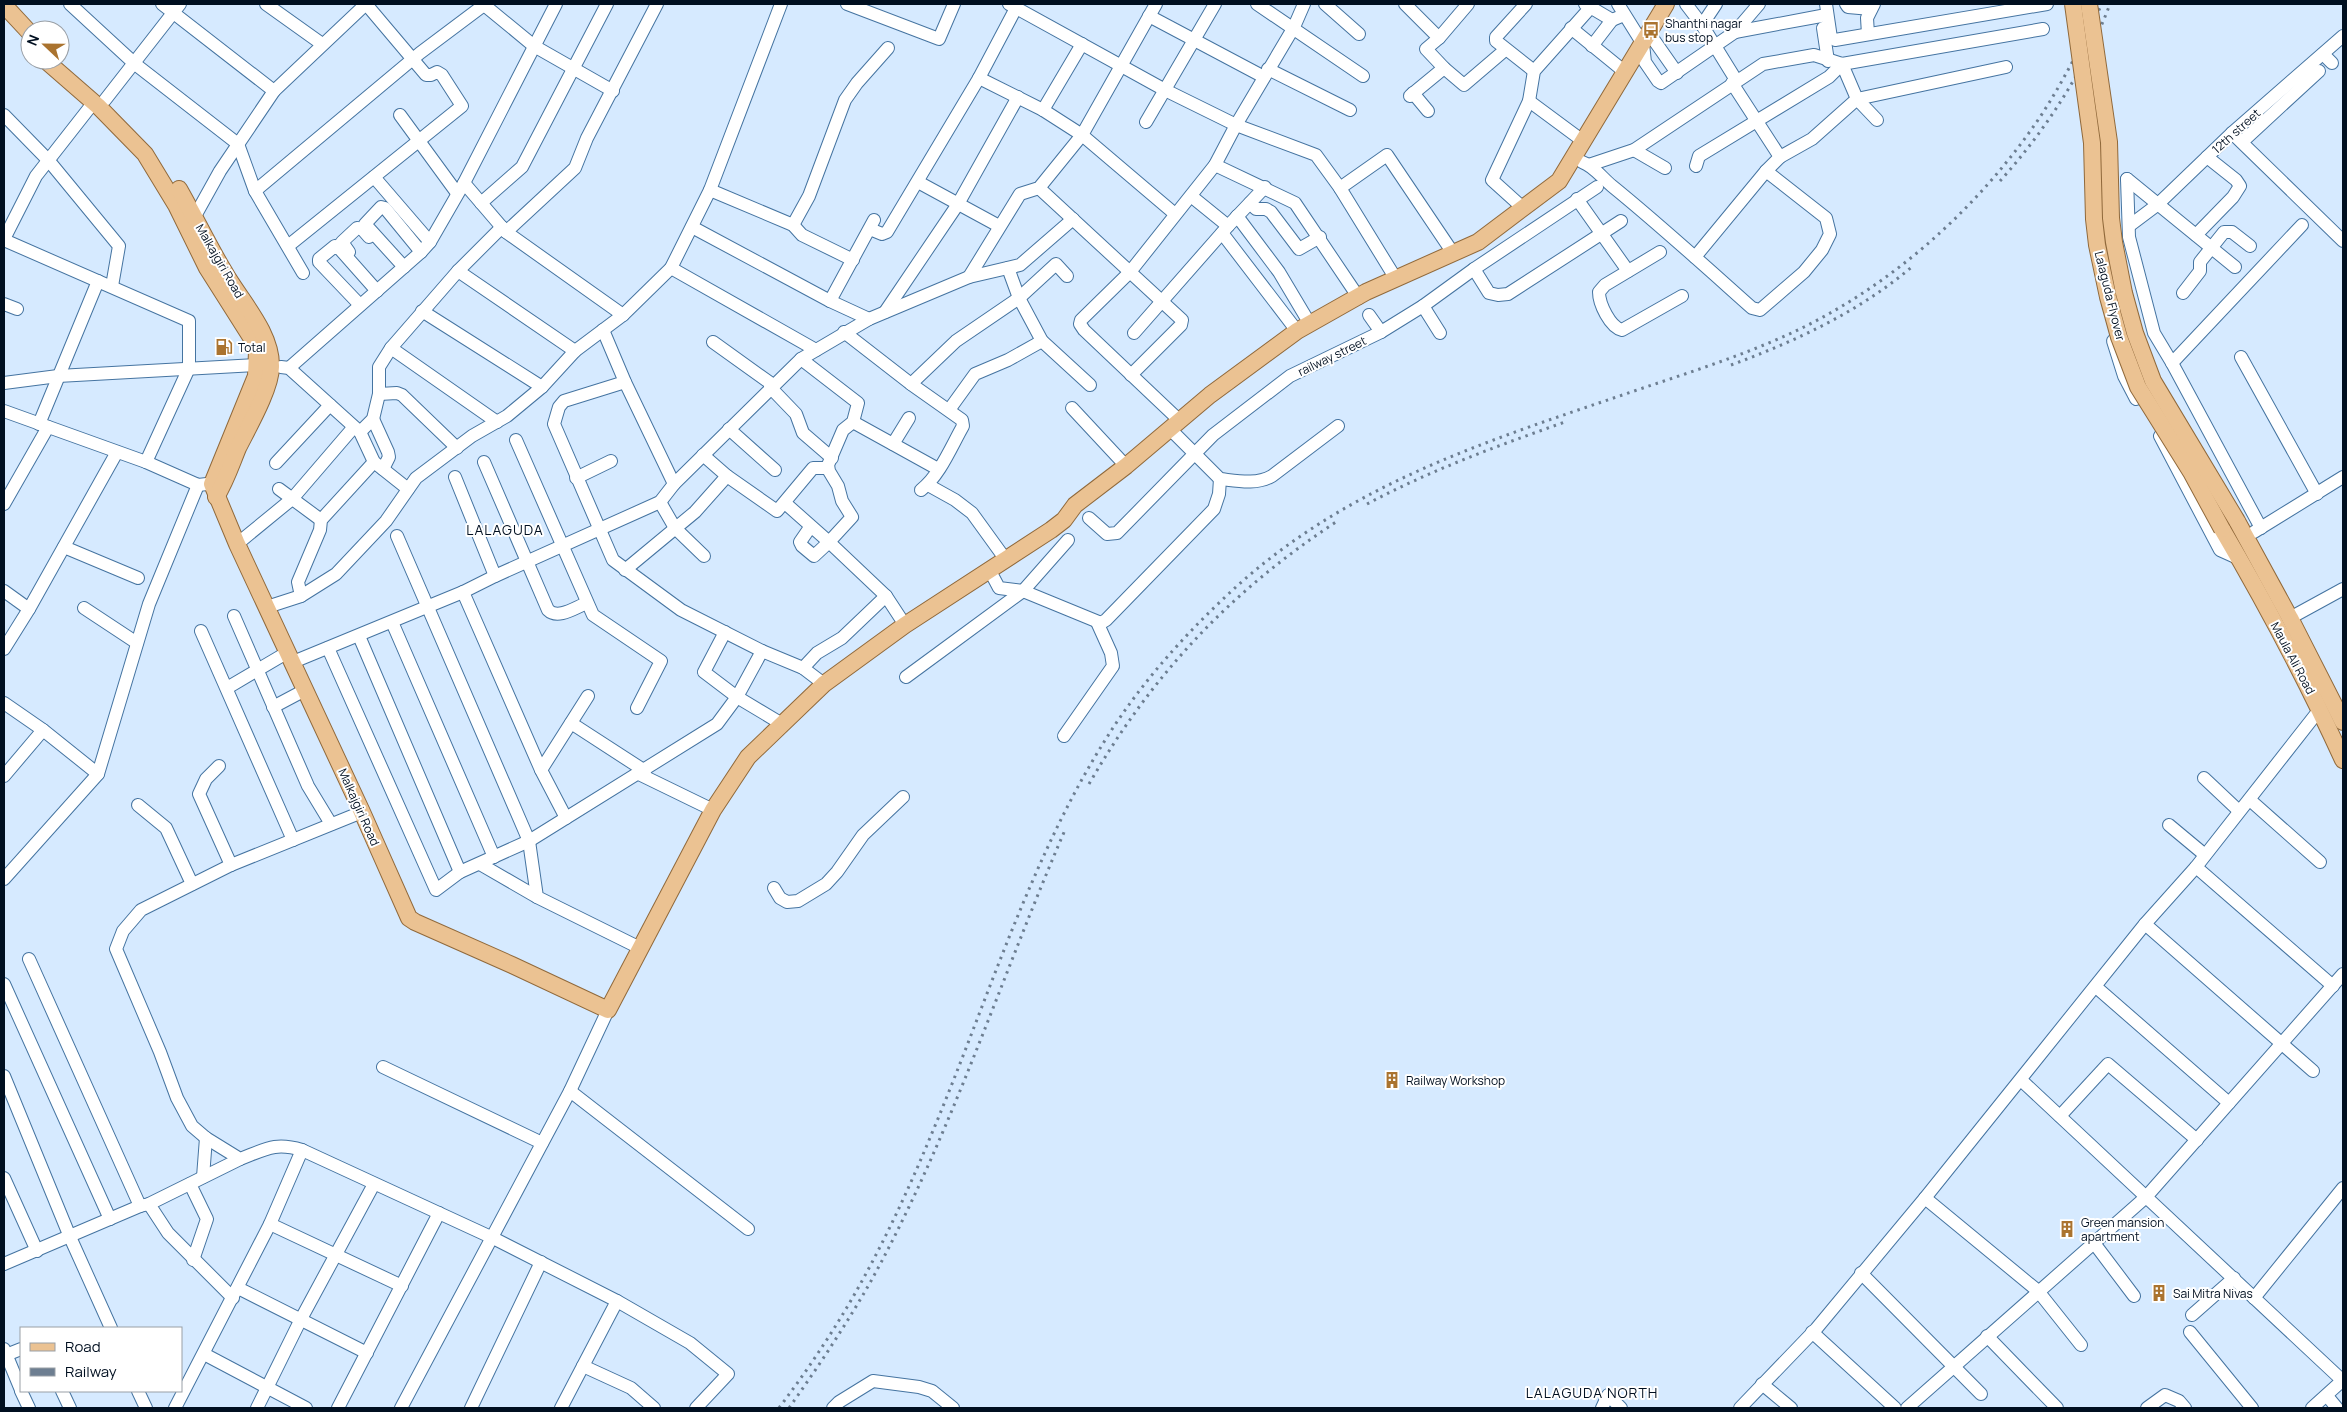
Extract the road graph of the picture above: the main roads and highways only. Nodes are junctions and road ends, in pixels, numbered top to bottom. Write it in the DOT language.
graph roads {
  1 [pos="1666,4"];
  2 [pos="2073,4"];
  3 [pos="2089,4"];
  4 [pos="4,5"];
  5 [pos="4,20"];
  6 [pos="20,23"];
  7 [pos="20,37"];
  8 [pos="58,70"];
  9 [pos="70,70"];
  10 [pos="99,101"];
  11 [pos="264,366"];
  12 [pos="2246,537"];
  13 [pos="2240,558"];
  14 [pos="2343,722"];
  15 [pos="2343,760"];
  1 -- 11 [label="main road, Malkajgiri Road"];
  2 -- 13 [label="main road, Lalaguda Flyover, bridge"];
  3 -- 12 [label="main road, Lalaguda Flyover, bridge"];
  4 -- 6 [label="main road"];
  5 -- 7 [label="main road"];
  8 -- 10 [label="main road, Malkajgiri Road"];
  9 -- 10 [label="main road, Malkajgiri Road"];
  10 -- 11 [label="main road, Malkajgiri Road"];
  10 -- 11 [label="main road, Malkajgiri Road"];
  12 -- 14 [label="main road, Maula Ali Road"];
  13 -- 15 [label="main road, Maula Ali Road"];
}
